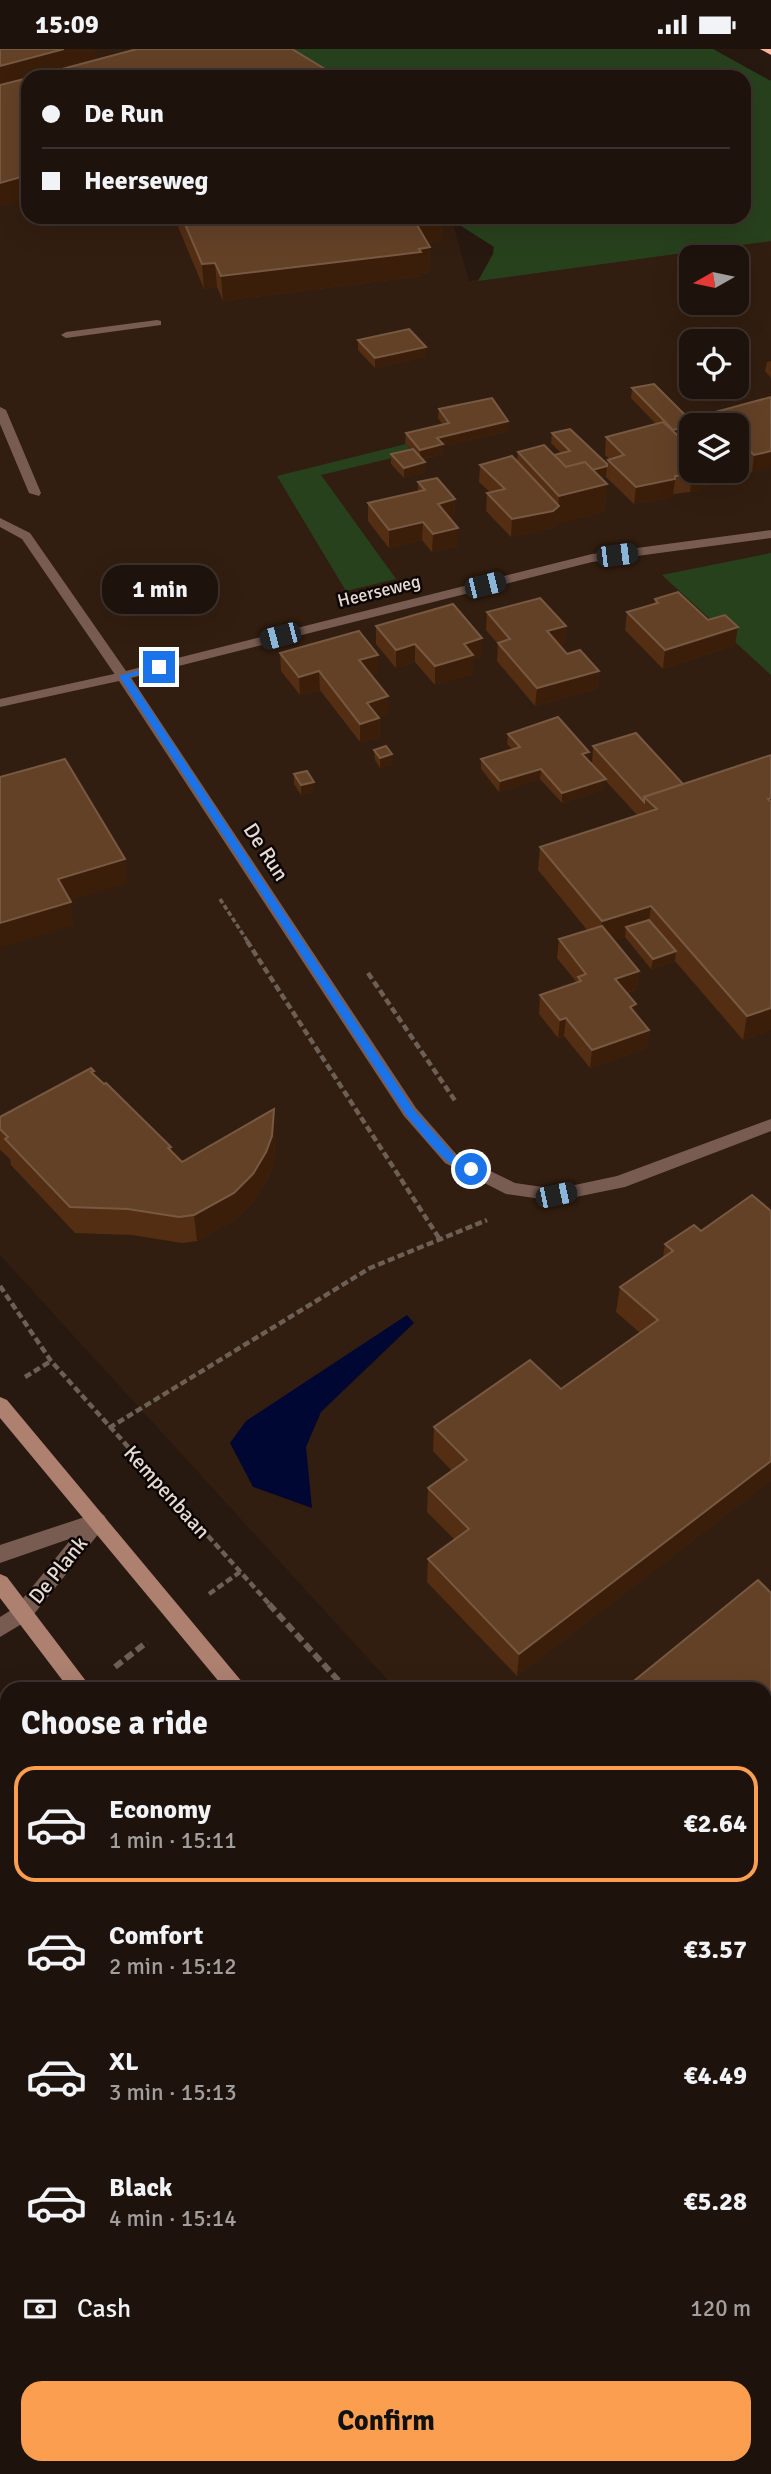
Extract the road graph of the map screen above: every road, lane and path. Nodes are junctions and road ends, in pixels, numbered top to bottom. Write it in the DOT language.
graph roads {
  1 [pos="765,49"];
  2 [pos="771,52"];
  3 [pos="157,323"];
  4 [pos="66,334"];
  5 [pos="0,410"];
  6 [pos="35,493"];
  7 [pos="0,522"];
  8 [pos="771,534"];
  9 [pos="123,676"];
  10 [pos="0,703"];
  11 [pos="771,1125"];
  12 [pos="512,1189"];
  13 [pos="0,1286"];
  14 [pos="0,1405"];
  15 [pos="109,1428"];
  16 [pos="97,1521"];
  17 [pos="0,1555"];
  18 [pos="0,1583"];
  19 [pos="23,1613"];
  20 [pos="0,1628"];
  21 [pos="77,1682"];
  22 [pos="232,1682"];
  23 [pos="340,1682"];
  1 -- 2 [label="highway"];
  3 -- 4 [label="street"];
  5 -- 6 [label="street"];
  7 -- 9 [label="street, De Run"];
  8 -- 9 [label="street, Heerseweg"];
  9 -- 10 [label="street, Heerseweg"];
  9 -- 12 [label="street, De Run"];
  11 -- 12 [label="street, De Run"];
  12 -- 15 [label="path"];
  13 -- 15 [label="path, Kempenbaan"];
  14 -- 16 [label="main road"];
  15 -- 23 [label="path, Kempenbaan"];
  16 -- 17 [label="street, De Plank"];
  16 -- 19 [label="street, De Plank"];
  16 -- 22 [label="main road"];
  18 -- 19 [label="main road"];
  19 -- 20 [label="street, De Plank"];
  19 -- 21 [label="main road"];
}
